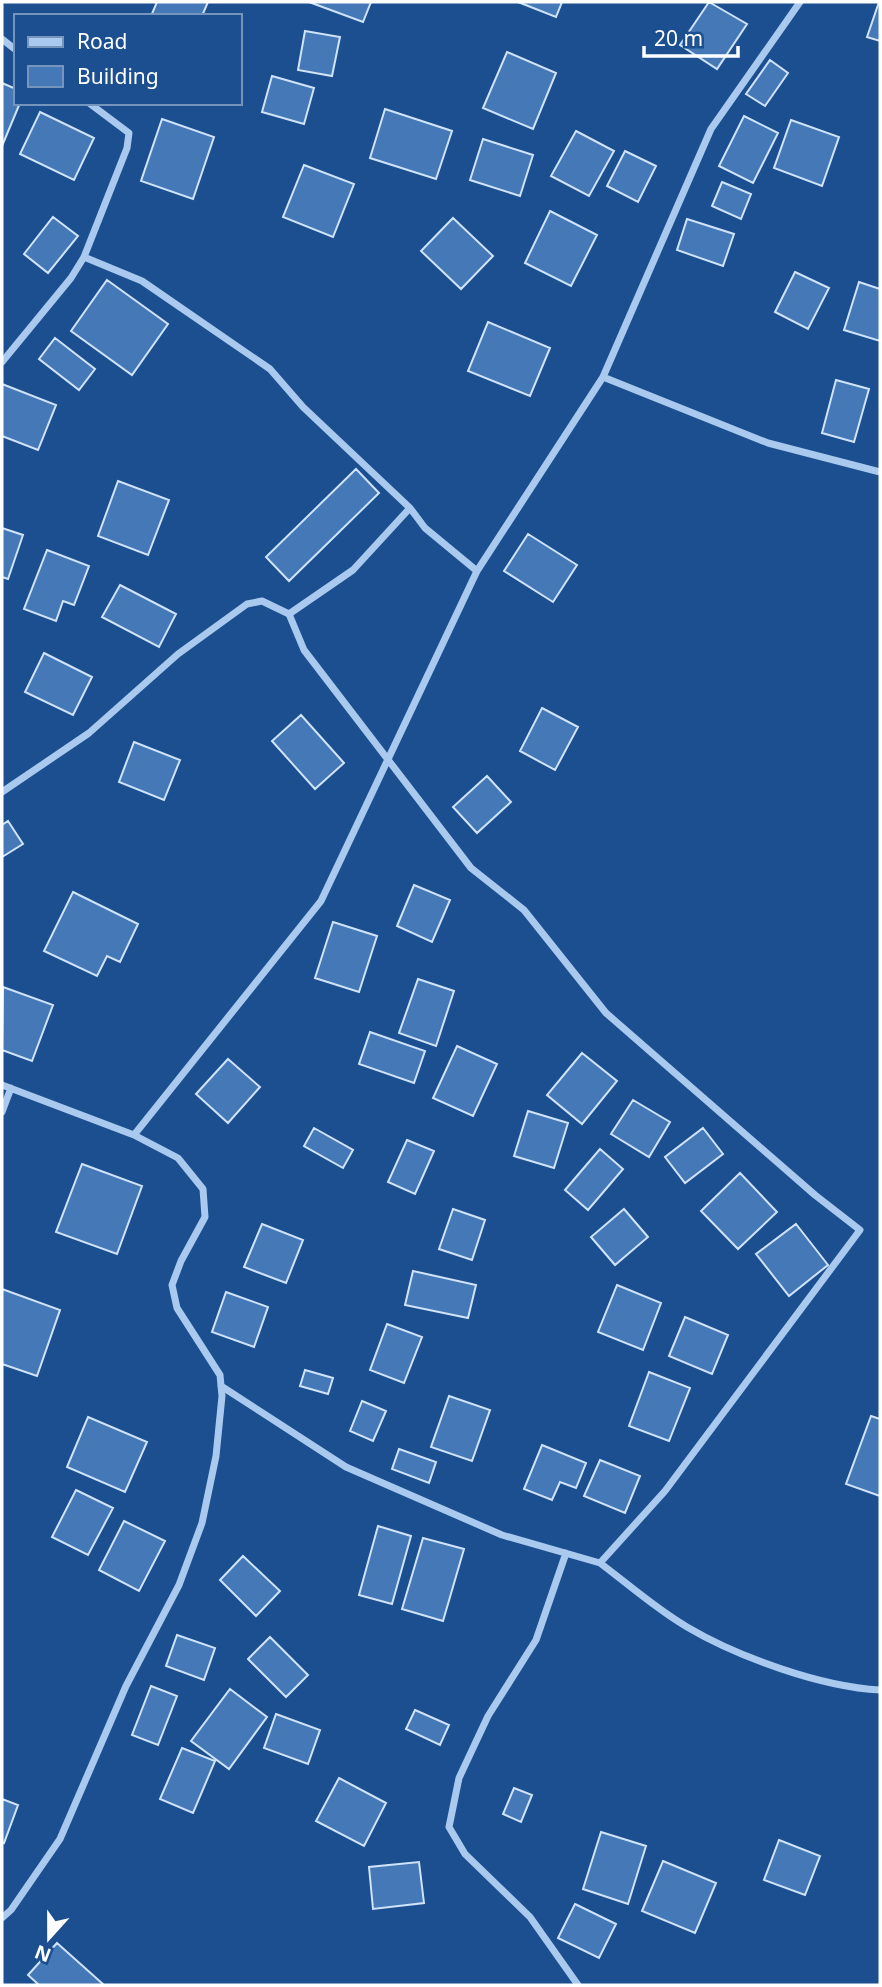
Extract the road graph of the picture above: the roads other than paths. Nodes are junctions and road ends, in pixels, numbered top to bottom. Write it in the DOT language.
graph roads {
  1 [pos="800,2"];
  2 [pos="92,105"];
  3 [pos="84,257"];
  4 [pos="2,362"];
  5 [pos="603,377"];
  6 [pos="880,472"];
  7 [pos="410,508"];
  8 [pos="477,571"];
  9 [pos="289,614"];
  10 [pos="388,760"];
  11 [pos="2,792"];
  12 [pos="2,1084"];
  13 [pos="11,1088"];
  14 [pos="2,1112"];
  15 [pos="134,1135"];
  16 [pos="221,1386"];
  17 [pos="566,1553"];
  18 [pos="600,1563"];
  19 [pos="880,1690"];
  20 [pos="2,1918"];
  21 [pos="578,1985"];
  1 -- 5 [label="street"];
  2 -- 3 [label="street"];
  3 -- 4 [label="street"];
  3 -- 7 [label="street"];
  5 -- 6 [label="street"];
  5 -- 8 [label="street"];
  7 -- 8 [label="street"];
  7 -- 9 [label="street"];
  8 -- 10 [label="street"];
  9 -- 10 [label="street"];
  9 -- 11 [label="street"];
  10 -- 15 [label="street"];
  10 -- 18 [label="street"];
  12 -- 13 [label="street"];
  13 -- 14 [label="street"];
  13 -- 15 [label="street"];
  15 -- 16 [label="street"];
  16 -- 17 [label="street"];
  16 -- 20 [label="street"];
  17 -- 18 [label="street"];
  17 -- 21 [label="street"];
  18 -- 19 [label="street"];
}
